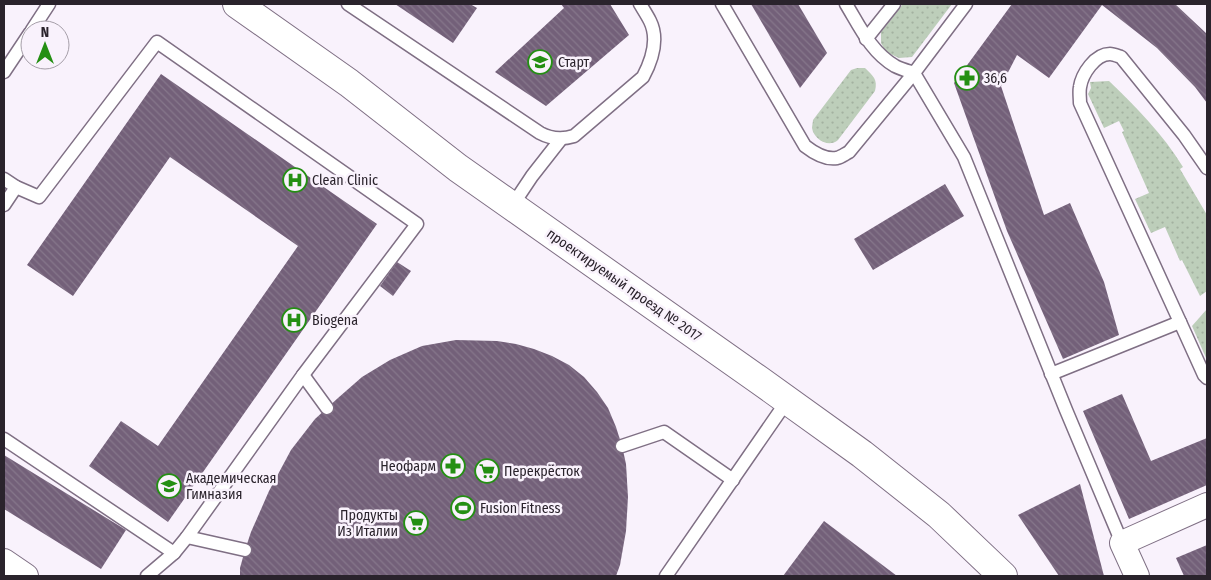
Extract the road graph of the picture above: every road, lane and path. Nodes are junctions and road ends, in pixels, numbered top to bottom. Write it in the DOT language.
graph roads {
  1 [pos="49,4"];
  2 [pos="237,4"];
  3 [pos="348,4"];
  4 [pos="640,4"];
  5 [pos="722,4"];
  6 [pos="846,4"];
  7 [pos="894,4"];
  8 [pos="966,4"];
  9 [pos="38,20"];
  10 [pos="866,39"];
  11 [pos="20,48"];
  12 [pos="4,72"];
  13 [pos="914,73"];
  14 [pos="561,139"];
  15 [pos="1207,168"];
  16 [pos="4,179"];
  17 [pos="16,187"];
  18 [pos="4,205"];
  19 [pos="512,206"];
  20 [pos="1180,322"];
  21 [pos="1051,374"];
  22 [pos="303,375"];
  23 [pos="1207,378"];
  24 [pos="787,401"];
  25 [pos="327,408"];
  26 [pos="4,439"];
  27 [pos="622,446"];
  28 [pos="733,480"];
  29 [pos="1207,505"];
  30 [pos="187,537"];
  31 [pos="1122,544"];
  32 [pos="245,550"];
  33 [pos="174,553"];
  34 [pos="4,561"];
  35 [pos="26,576"];
  36 [pos="147,576"];
  37 [pos="666,576"];
  38 [pos="1003,576"];
  39 [pos="1138,576"];
  1 -- 9 [label="lane"];
  2 -- 19 [label="street, проектируемый проезд № 2017"];
  3 -- 14 [label="lane"];
  4 -- 14 [label="lane"];
  5 -- 13 [label="lane"];
  6 -- 10 [label="lane"];
  7 -- 10 [label="lane"];
  8 -- 13 [label="lane"];
  10 -- 13 [label="lane"];
  11 -- 12 [label="lane"];
  13 -- 21 [label="lane"];
  14 -- 19 [label="lane"];
  15 -- 20 [label="lane"];
  16 -- 17 [label="lane"];
  17 -- 18 [label="lane"];
  17 -- 22 [label="lane"];
  19 -- 24 [label="street, проектируемый проезд № 2017"];
  20 -- 21 [label="lane"];
  20 -- 23 [label="lane"];
  21 -- 31 [label="lane"];
  22 -- 25 [label="lane"];
  22 -- 30 [label="lane"];
  24 -- 28 [label="lane"];
  24 -- 38 [label="street, проектируемый проезд № 2017"];
  26 -- 33 [label="lane"];
  27 -- 28 [label="lane"];
  28 -- 37 [label="lane"];
  29 -- 31 [label="street"];
  30 -- 32 [label="lane"];
  30 -- 33 [label="lane"];
  31 -- 39 [label="street"];
  33 -- 36 [label="lane"];
  34 -- 35 [label="street"];
}
